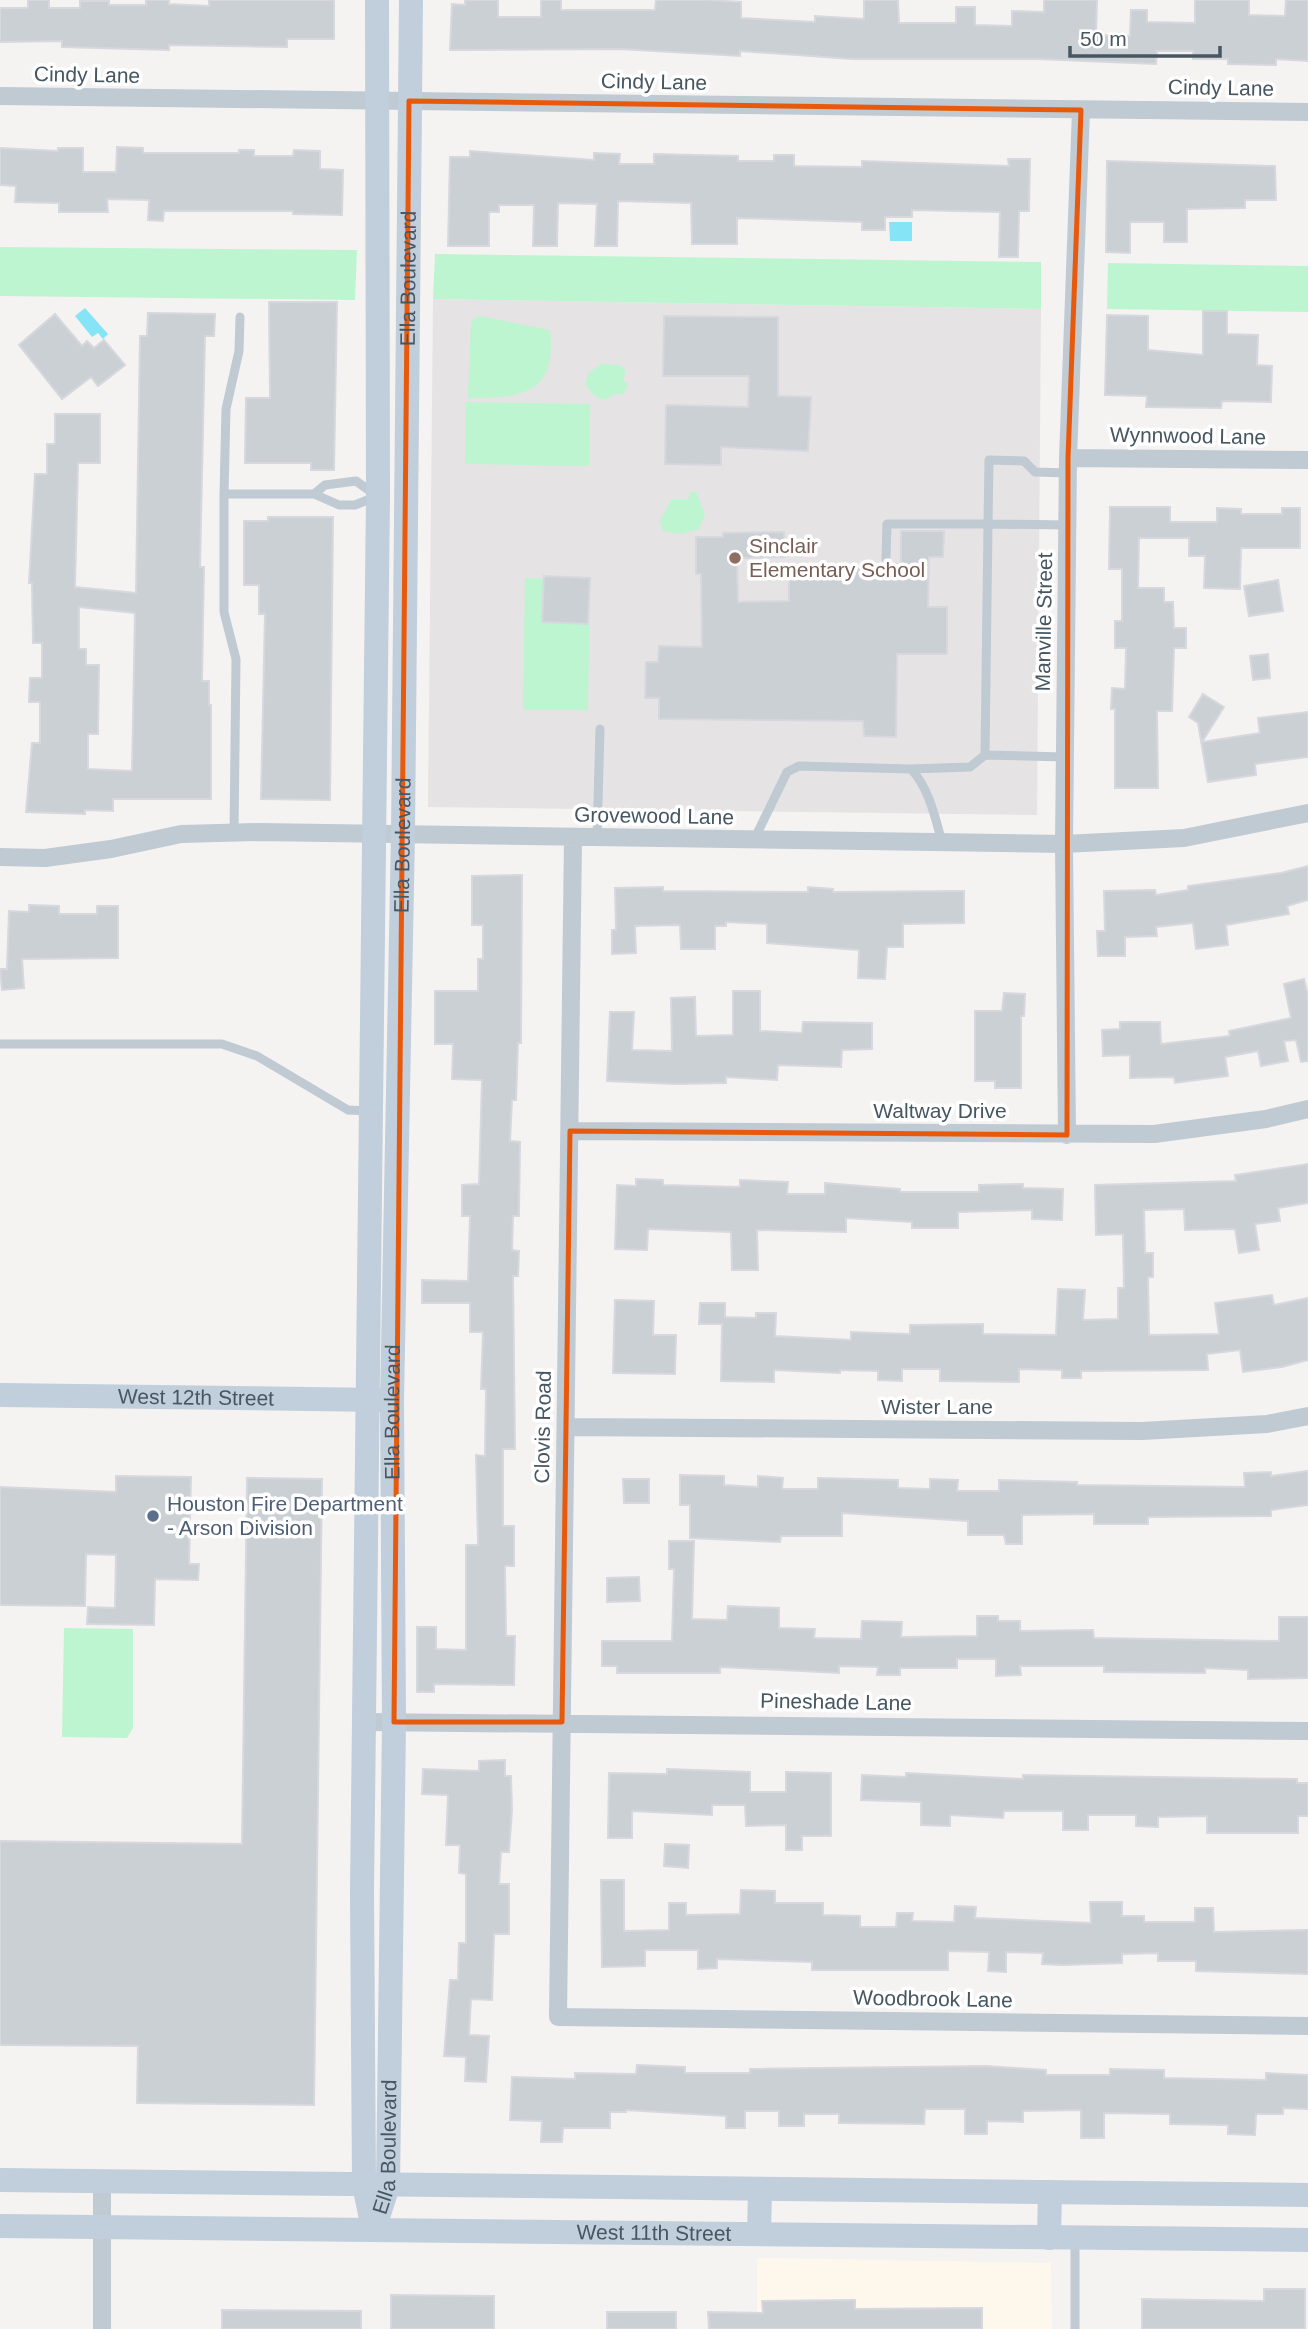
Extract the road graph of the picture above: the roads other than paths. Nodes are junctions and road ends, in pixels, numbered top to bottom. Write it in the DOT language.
graph roads {
  1 [pos="377,0"];
  2 [pos="411,0"];
  3 [pos="0,96"];
  4 [pos="377,101"];
  5 [pos="409,101"];
  6 [pos="1081,110"];
  7 [pos="1308,112"];
  8 [pos="240,317"];
  9 [pos="1308,460"];
  10 [pos="1068,465"];
  11 [pos="224,494"];
  12 [pos="314,494"];
  13 [pos="377,496"];
  14 [pos="406,496"];
  15 [pos="988,524"];
  16 [pos="1068,525"];
  17 [pos="886,559"];
  18 [pos="600,729"];
  19 [pos="985,755"];
  20 [pos="1065,757"];
  21 [pos="911,769"];
  22 [pos="1308,813"];
  23 [pos="234,833"];
  24 [pos="373,834"];
  25 [pos="403,834"];
  26 [pos="573,837"];
  27 [pos="597,838"];
  28 [pos="754,839"];
  29 [pos="942,842"];
  30 [pos="1064,844"];
  31 [pos="0,857"];
  32 [pos="0,1044"];
  33 [pos="1308,1109"];
  34 [pos="370,1111"];
  35 [pos="570,1132"];
  36 [pos="1067,1135"];
  37 [pos="0,1395"];
  38 [pos="366,1399"];
  39 [pos="392,1400"];
  40 [pos="1308,1416"];
  41 [pos="566,1427"];
  42 [pos="364,1722"];
  43 [pos="394,1722"];
  44 [pos="562,1722"];
  45 [pos="1308,1731"];
  46 [pos="558,2017"];
  47 [pos="1308,2026"];
  48 [pos="0,2180"];
  49 [pos="102,2182"];
  50 [pos="376,2185"];
  51 [pos="760,2189"];
  52 [pos="1050,2192"];
  53 [pos="1308,2196"];
  54 [pos="0,2226"];
  55 [pos="103,2227"];
  56 [pos="374,2229"];
  57 [pos="759,2234"];
  58 [pos="1075,2237"];
  59 [pos="1049,2238"];
  60 [pos="1308,2240"];
  61 [pos="102,2329"];
  62 [pos="1075,2329"];
  1 -- 4 [label="main road, Ella Boulevard"];
  2 -- 5 [label="main road, Ella Boulevard"];
  3 -- 4 [label="street, Cindy Lane"];
  4 -- 5 [label="street, Cindy Lane"];
  4 -- 13 [label="main road, Ella Boulevard"];
  5 -- 6 [label="street, Cindy Lane"];
  5 -- 14 [label="main road, Ella Boulevard"];
  6 -- 7 [label="street, Cindy Lane"];
  6 -- 10 [label="street, Manville Street"];
  8 -- 11 [label="lane"];
  9 -- 10 [label="street, Wynnwood Lane"];
  10 -- 15 [label="lane"];
  10 -- 16 [label="street, Manville Street"];
  11 -- 12 [label="lane"];
  11 -- 23 [label="lane"];
  12 -- 13 [label="lane"];
  12 -- 13 [label="lane"];
  13 -- 14 [label="main road"];
  13 -- 24 [label="main road, Ella Boulevard"];
  14 -- 25 [label="main road, Ella Boulevard"];
  15 -- 16 [label="lane"];
  15 -- 17 [label="lane"];
  15 -- 19 [label="lane"];
  16 -- 20 [label="street, Manville Street"];
  18 -- 27 [label="lane"];
  19 -- 20 [label="lane"];
  19 -- 21 [label="lane"];
  20 -- 30 [label="street, Manville Street"];
  21 -- 28 [label="lane"];
  21 -- 29 [label="lane"];
  22 -- 30 [label="street, Grovewood Lane"];
  23 -- 24 [label="street, Grovewood Lane"];
  23 -- 31 [label="street, Grovewood Lane"];
  24 -- 25 [label="street, Grovewood Lane"];
  24 -- 34 [label="main road, Ella Boulevard"];
  25 -- 26 [label="street, Grovewood Lane"];
  25 -- 39 [label="main road, Ella Boulevard"];
  26 -- 27 [label="street, Grovewood Lane"];
  26 -- 35 [label="street, Clovis Road"];
  27 -- 28 [label="street, Grovewood Lane"];
  28 -- 29 [label="street, Grovewood Lane"];
  29 -- 30 [label="street, Grovewood Lane"];
  30 -- 36 [label="street, Manville Street"];
  32 -- 34 [label="lane"];
  33 -- 36 [label="street, Waltway Drive"];
  34 -- 38 [label="main road, Ella Boulevard"];
  35 -- 36 [label="street, Waltway Drive"];
  35 -- 41 [label="street, Clovis Road"];
  37 -- 38 [label="main road, West 12th Street"];
  38 -- 39 [label="main road, West 12th Street"];
  38 -- 42 [label="main road, Ella Boulevard"];
  39 -- 43 [label="main road, Ella Boulevard"];
  40 -- 41 [label="street, Wister Lane"];
  41 -- 44 [label="street, Clovis Road"];
  42 -- 43 [label="street, Pineshade Lane"];
  42 -- 50 [label="main road, Ella Boulevard"];
  43 -- 44 [label="street, Pineshade Lane"];
  43 -- 50 [label="main road, Ella Boulevard"];
  44 -- 45 [label="street, Pineshade Lane"];
  44 -- 46 [label="street, Clovis Road"];
  46 -- 47 [label="street, Woodbrook Lane"];
  48 -- 49 [label="main road"];
  49 -- 50 [label="main road"];
  49 -- 55 [label="street"];
  50 -- 51 [label="main road"];
  50 -- 56 [label="main road, Ella Boulevard"];
  51 -- 52 [label="main road"];
  51 -- 57 [label="main road"];
  52 -- 53 [label="main road"];
  52 -- 59 [label="main road"];
  54 -- 55 [label="main road, West 11th Street"];
  55 -- 56 [label="main road, West 11th Street"];
  55 -- 61 [label="street"];
  56 -- 57 [label="main road, West 11th Street"];
  57 -- 59 [label="main road, West 11th Street"];
  58 -- 59 [label="main road, West 11th Street"];
  58 -- 60 [label="main road, West 11th Street"];
  58 -- 62 [label="lane"];
}
